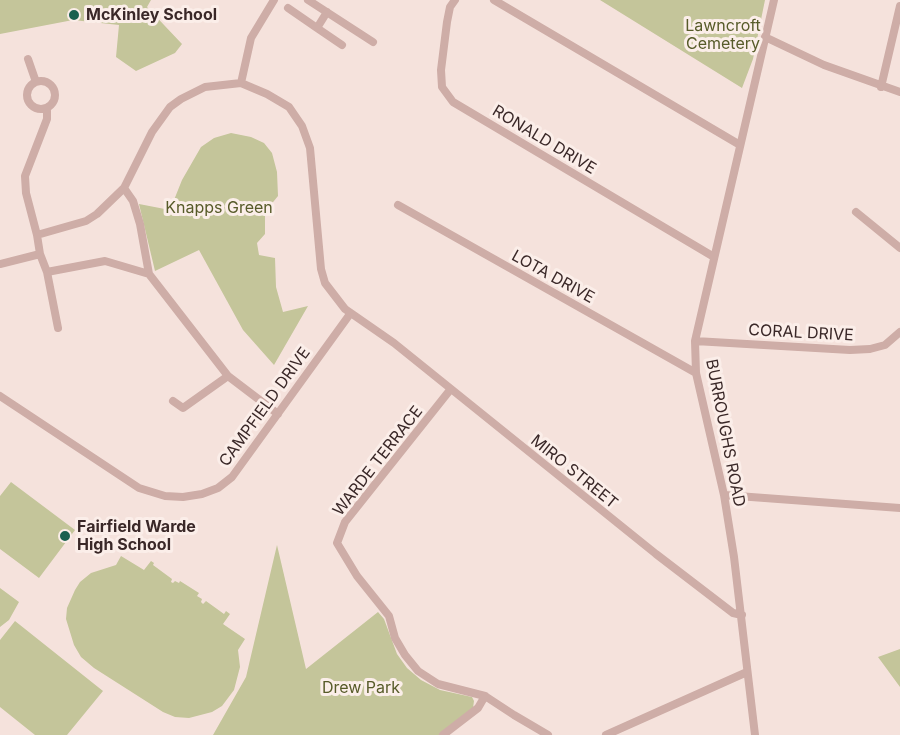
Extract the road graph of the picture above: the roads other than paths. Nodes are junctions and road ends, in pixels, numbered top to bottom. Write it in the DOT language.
graph roads {
  1 [pos="274,0"];
  2 [pos="308,0"];
  3 [pos="454,0"];
  4 [pos="494,0"];
  5 [pos="774,0"];
  6 [pos="900,6"];
  7 [pos="288,8"];
  8 [pos="327,12"];
  9 [pos="317,28"];
  10 [pos="765,37"];
  11 [pos="374,42"];
  12 [pos="342,45"];
  13 [pos="28,59"];
  14 [pos="36,82"];
  15 [pos="241,83"];
  16 [pos="881,87"];
  17 [pos="900,92"];
  18 [pos="47,108"];
  19 [pos="740,145"];
  20 [pos="124,188"];
  21 [pos="398,204"];
  22 [pos="856,212"];
  23 [pos="38,235"];
  24 [pos="900,248"];
  25 [pos="40,254"];
  26 [pos="714,257"];
  27 [pos="0,264"];
  28 [pos="47,272"];
  29 [pos="149,274"];
  30 [pos="350,314"];
  31 [pos="58,328"];
  32 [pos="900,332"];
  33 [pos="695,341"];
  34 [pos="696,373"];
  35 [pos="228,376"];
  36 [pos="450,390"];
  37 [pos="0,396"];
  38 [pos="173,401"];
  39 [pos="278,414"];
  40 [pos="724,495"];
  41 [pos="900,508"];
  42 [pos="742,615"];
  43 [pos="747,672"];
  44 [pos="486,696"];
  45 [pos="443,735"];
  46 [pos="549,735"];
  47 [pos="606,735"];
  48 [pos="755,735"];
  1 -- 15 [label="street"];
  2 -- 8 [label="street"];
  3 -- 26 [label="street, RONALD DRIVE"];
  4 -- 19 [label="street"];
  5 -- 10 [label="street, BURROUGHS ROAD"];
  6 -- 16 [label="street"];
  7 -- 9 [label="street"];
  8 -- 9 [label="street"];
  8 -- 11 [label="street"];
  9 -- 12 [label="street"];
  10 -- 16 [label="street"];
  10 -- 19 [label="street, BURROUGHS ROAD"];
  13 -- 14 [label="street"];
  14 -- 18 [label="street"];
  14 -- 18 [label="street"];
  15 -- 20 [label="street"];
  15 -- 30 [label="street, MIRO STREET"];
  16 -- 17 [label="street"];
  18 -- 23 [label="street"];
  19 -- 26 [label="street, BURROUGHS ROAD"];
  20 -- 23 [label="street"];
  20 -- 29 [label="street"];
  21 -- 34 [label="street, LOTA DRIVE"];
  22 -- 24 [label="street"];
  23 -- 25 [label="street"];
  25 -- 27 [label="street"];
  25 -- 28 [label="street"];
  26 -- 33 [label="street, BURROUGHS ROAD"];
  28 -- 29 [label="street"];
  28 -- 31 [label="street"];
  29 -- 35 [label="street"];
  30 -- 36 [label="street, MIRO STREET"];
  30 -- 39 [label="street, CAMPFIELD DRIVE"];
  32 -- 33 [label="street, CORAL DRIVE"];
  33 -- 34 [label="street, BURROUGHS ROAD"];
  34 -- 40 [label="street, BURROUGHS ROAD"];
  35 -- 38 [label="street"];
  35 -- 39 [label="street"];
  36 -- 42 [label="street, MIRO STREET"];
  36 -- 44 [label="street, WARDE TERRACE"];
  37 -- 39 [label="street, CAMPFIELD DRIVE"];
  40 -- 41 [label="street"];
  40 -- 42 [label="street, BURROUGHS ROAD"];
  42 -- 43 [label="street, BURROUGHS ROAD"];
  43 -- 47 [label="street"];
  43 -- 48 [label="street, BURROUGHS ROAD"];
  44 -- 45 [label="street"];
  44 -- 46 [label="street, WARDE TERRACE"];
}
